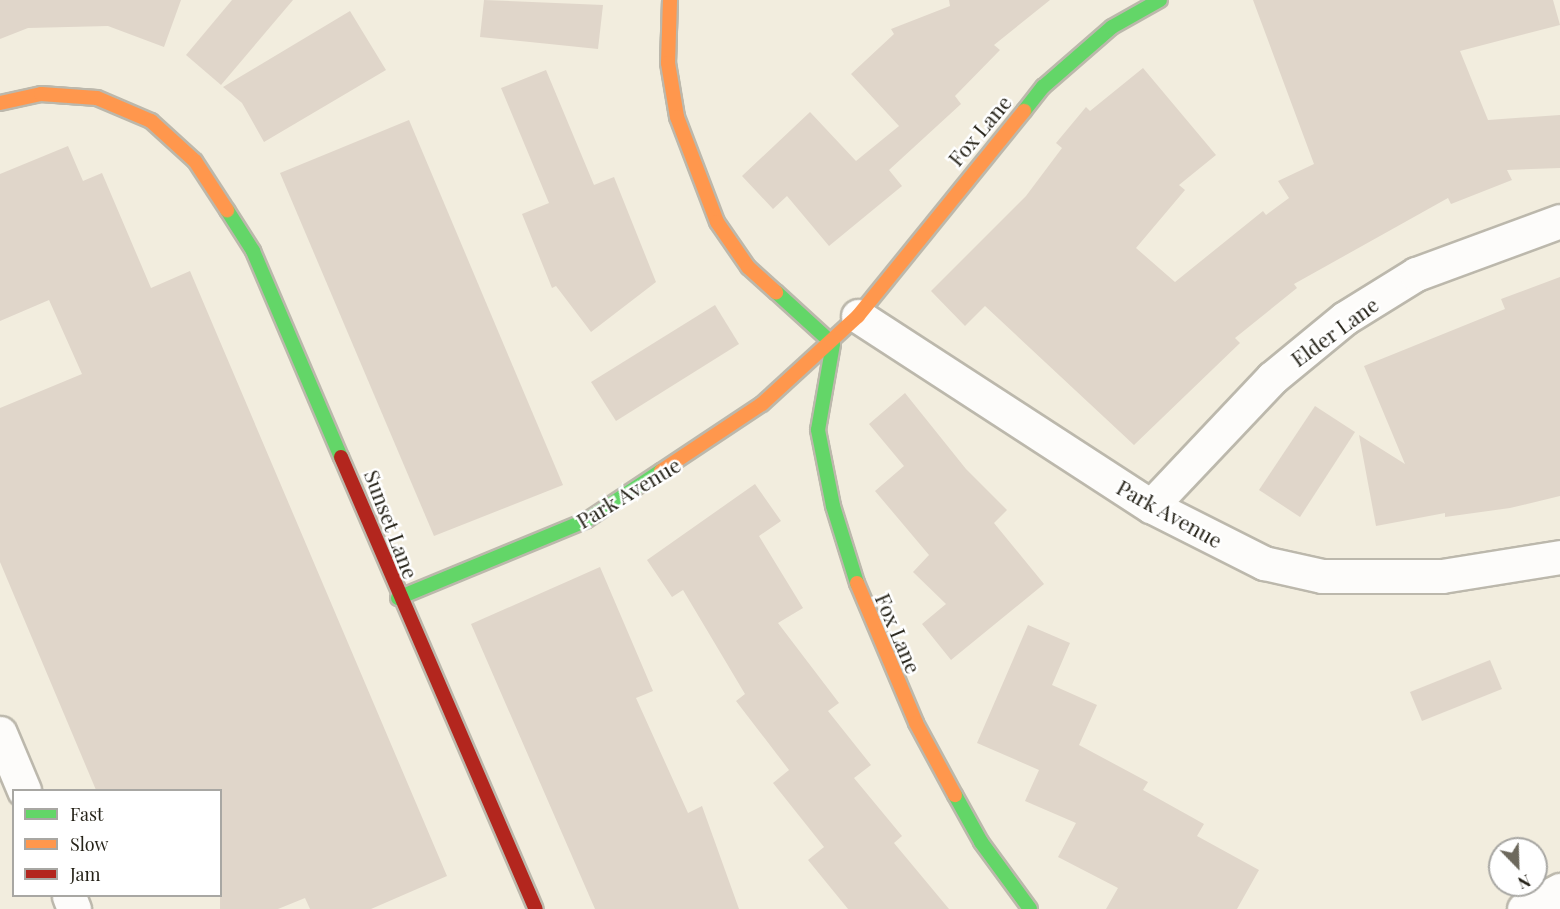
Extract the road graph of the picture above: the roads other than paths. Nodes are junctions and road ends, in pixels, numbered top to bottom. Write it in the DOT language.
graph roads {
  1 [pos="670,0"];
  2 [pos="1160,0"];
  3 [pos="0,103"];
  4 [pos="1560,221"];
  5 [pos="858,316"];
  6 [pos="833,344"];
  7 [pos="1151,506"];
  8 [pos="1560,557"];
  9 [pos="399,598"];
  10 [pos="0,733"];
  11 [pos="24,789"];
  12 [pos="1560,890"];
  13 [pos="536,909"];
  14 [pos="1030,909"];
  15 [pos="1524,909"];
  1 -- 6 [label="street"];
  2 -- 5 [label="street, Fox Lane"];
  3 -- 9 [label="street, Sunset Lane"];
  4 -- 7 [label="street, Elder Lane"];
  5 -- 6 [label="street, Park Avenue"];
  5 -- 7 [label="street, Park Avenue"];
  6 -- 9 [label="street, Park Avenue"];
  6 -- 14 [label="street, Fox Lane"];
  7 -- 8 [label="street, Park Avenue"];
  9 -- 13 [label="street, Sunset Lane"];
  10 -- 11 [label="street"];
  12 -- 15 [label="street"];
}
